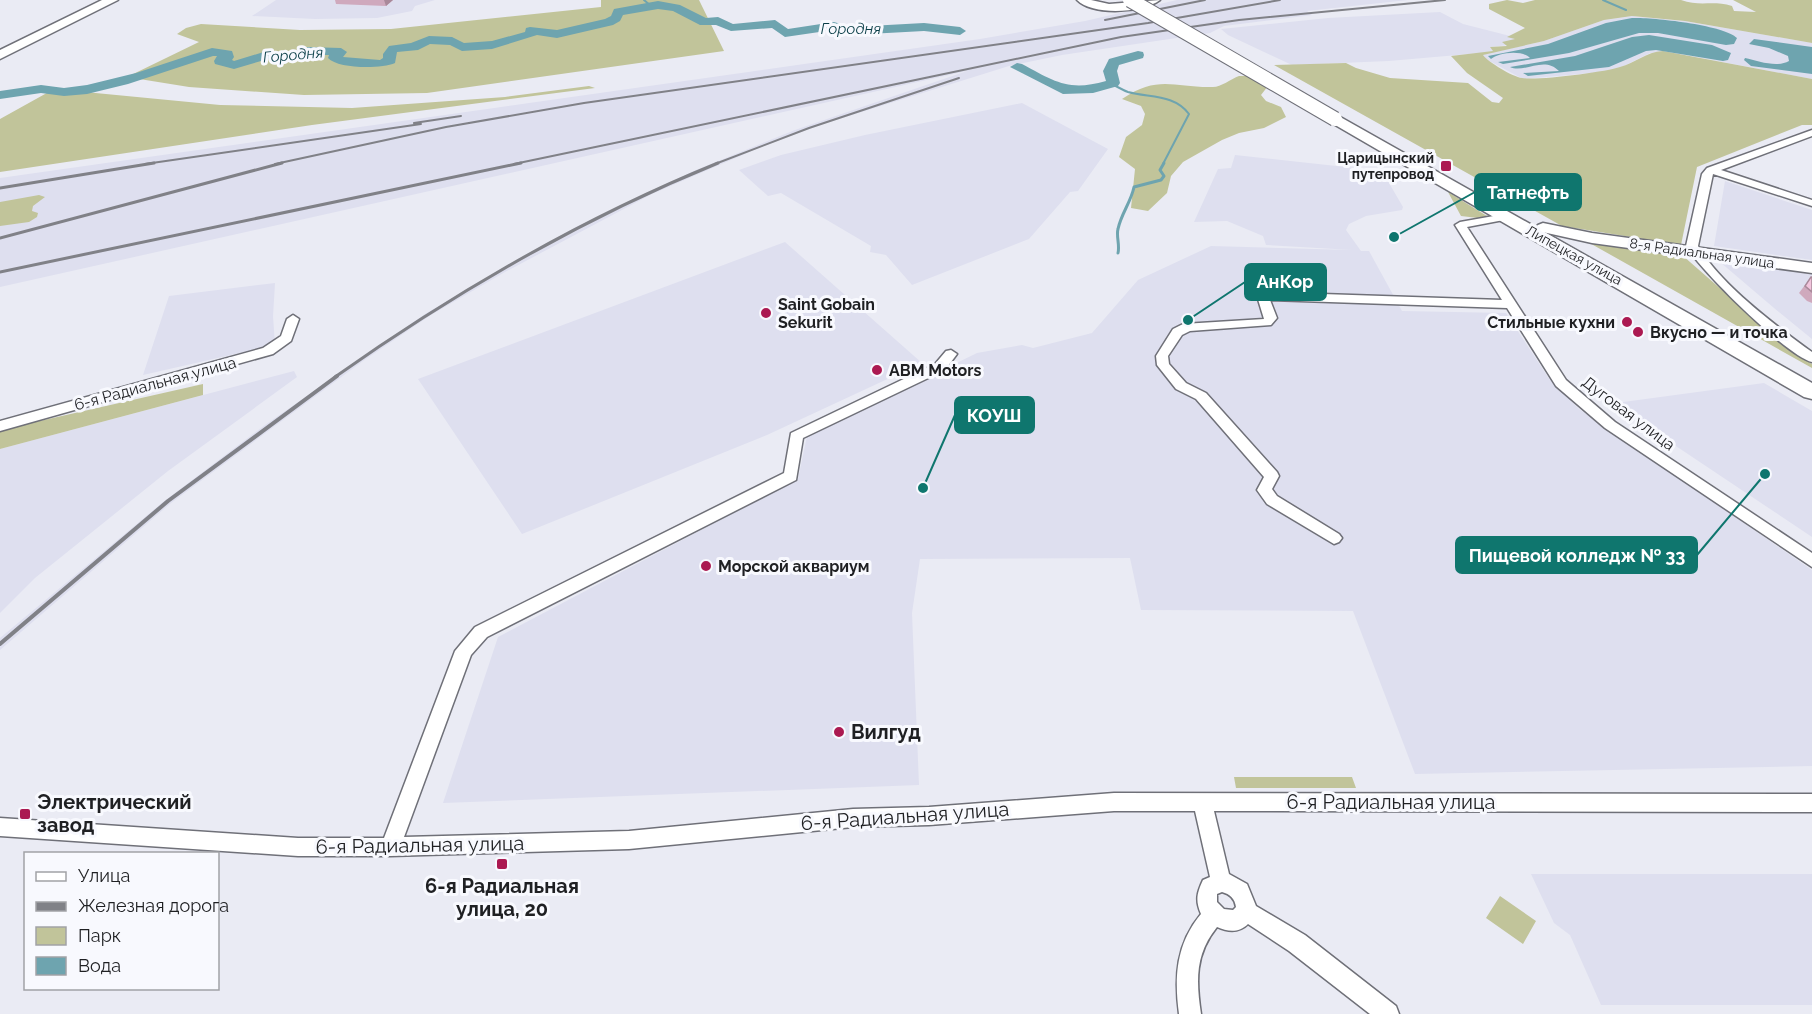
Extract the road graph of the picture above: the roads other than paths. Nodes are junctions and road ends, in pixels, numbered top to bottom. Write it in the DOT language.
graph roads {
  1 [pos="96,0"];
  2 [pos="112,0"];
  3 [pos="1082,0"];
  4 [pos="1130,0"];
  5 [pos="1142,0"];
  6 [pos="1155,0"];
  7 [pos="5,49"];
  8 [pos="1342,117"];
  9 [pos="1812,133"];
  10 [pos="1711,170"];
  11 [pos="1812,203"];
  12 [pos="1505,217"];
  13 [pos="1588,245"];
  14 [pos="1694,253"];
  15 [pos="1812,268"];
  16 [pos="1510,304"];
  17 [pos="293,319"];
  18 [pos="951,354"];
  19 [pos="1812,358"];
  20 [pos="1812,379"];
  21 [pos="1812,393"];
  22 [pos="0,426"];
  23 [pos="1334,538"];
  24 [pos="1812,561"];
  25 [pos="1203,802"];
  26 [pos="1812,803"];
  27 [pos="0,827"];
  28 [pos="390,847"];
  29 [pos="1221,882"];
  30 [pos="1246,911"];
  31 [pos="1214,915"];
  32 [pos="1190,1014"];
  33 [pos="1388,1014"];
  1 -- 7 [label="main road"];
  2 -- 7 [label="main road"];
  3 -- 6 [label="street"];
  4 -- 8 [label="main road, bridge"];
  5 -- 8 [label="main road"];
  8 -- 12 [label="main road, Липецкая улица"];
  8 -- 13 [label="main road, Липецкая улица"];
  9 -- 10 [label="street"];
  10 -- 11 [label="street"];
  10 -- 14 [label="street"];
  12 -- 16 [label="street, Дуговая улица"];
  12 -- 21 [label="main road, Липецкая улица"];
  13 -- 14 [label="street, 8-я Радиальная улица"];
  13 -- 20 [label="main road, Липецкая улица"];
  14 -- 15 [label="street, 8-я Радиальная улица"];
  14 -- 19 [label="street"];
  16 -- 23 [label="street"];
  16 -- 24 [label="street, Дуговая улица"];
  17 -- 22 [label="street, 6-я Радиальная улица"];
  18 -- 28 [label="street"];
  25 -- 26 [label="street, 6-я Радиальная улица"];
  25 -- 28 [label="street, 6-я Радиальная улица"];
  25 -- 29 [label="street"];
  27 -- 28 [label="street, 6-я Радиальная улица"];
  29 -- 30 [label="street"];
  29 -- 31 [label="street"];
  30 -- 31 [label="street"];
  30 -- 33 [label="street"];
  31 -- 32 [label="street"];
}
